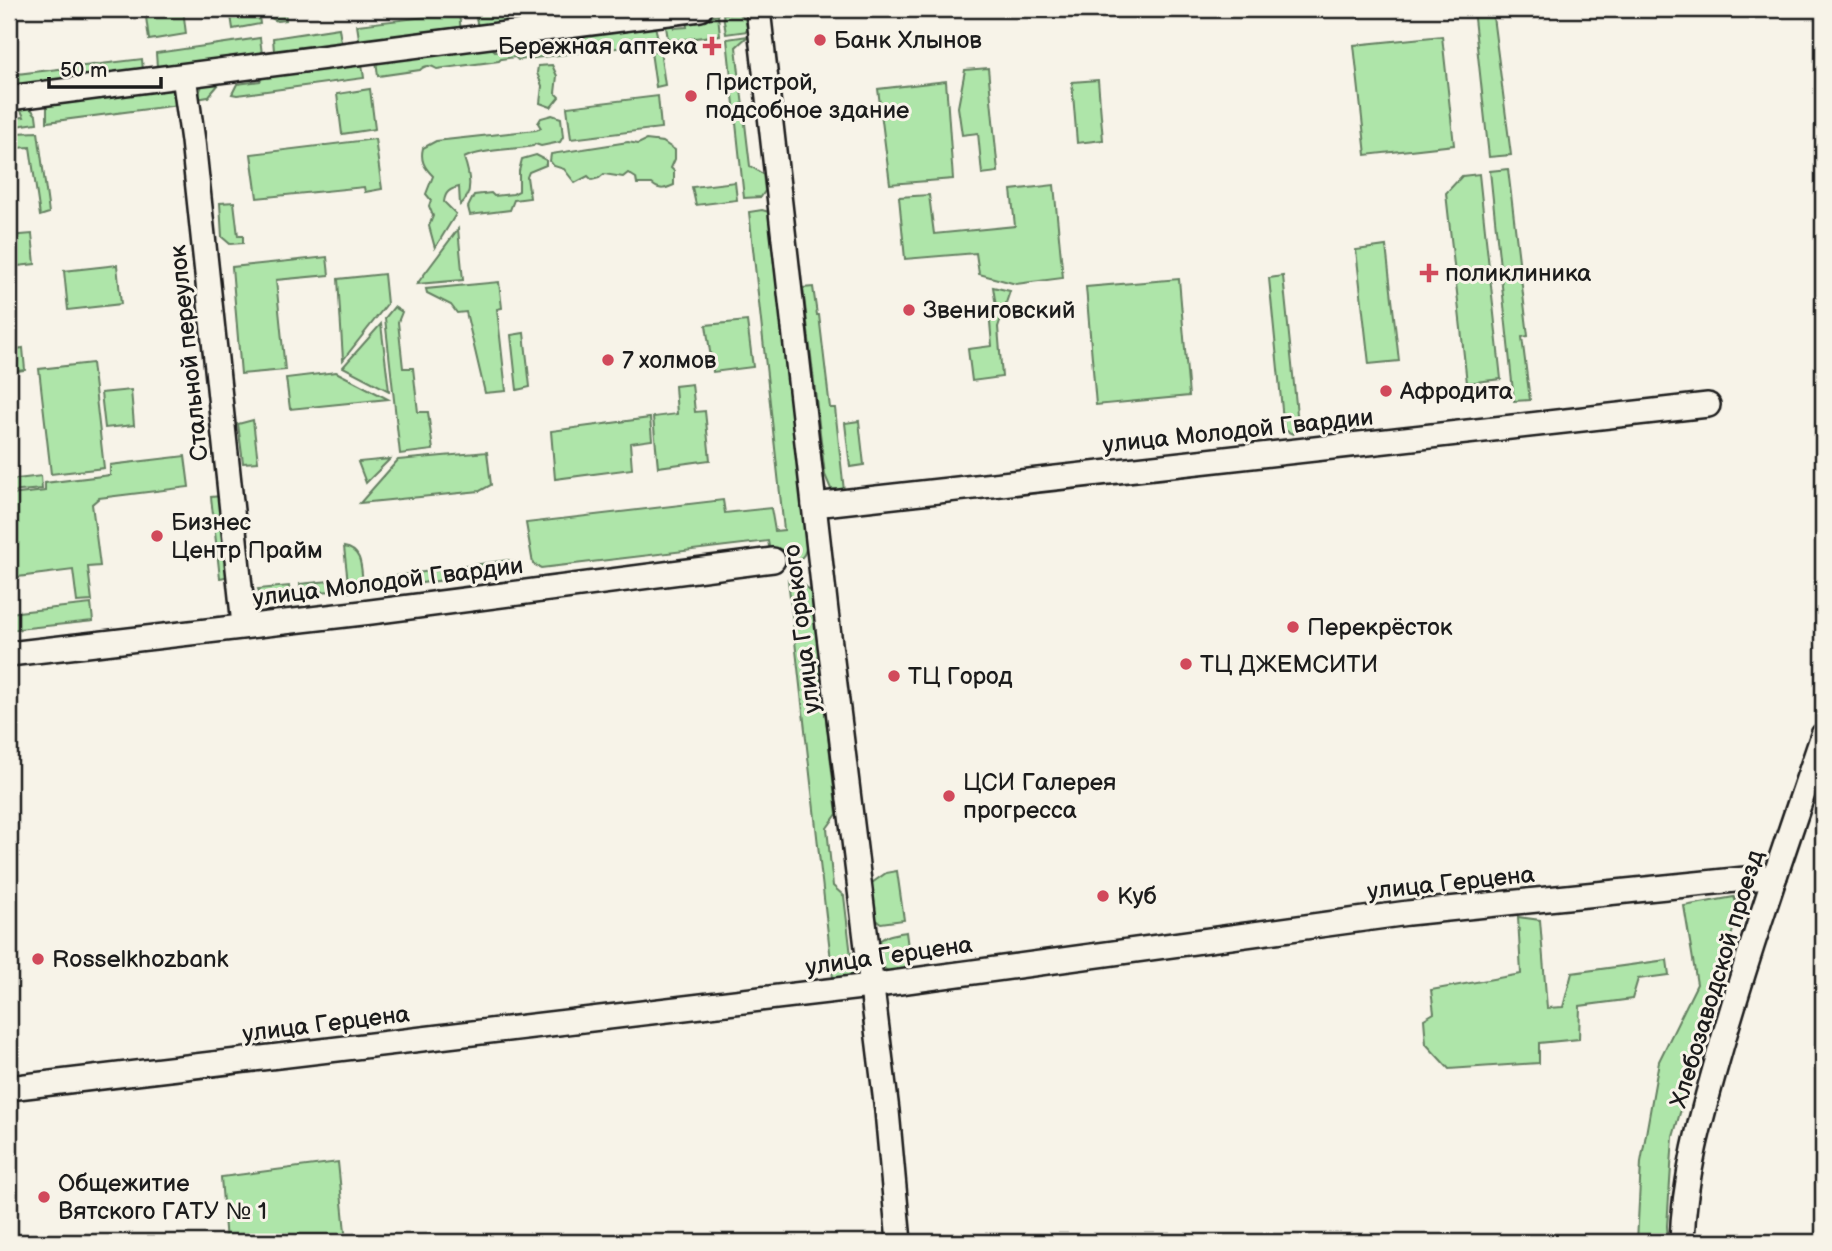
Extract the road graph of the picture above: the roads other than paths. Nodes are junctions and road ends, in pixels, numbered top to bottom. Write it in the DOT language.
graph roads {
  1 [pos="700,9"];
  2 [pos="758,9"];
  3 [pos="184,76"];
  4 [pos="9,98"];
  5 [pos="1708,405"];
  6 [pos="814,505"];
  7 [pos="773,560"];
  8 [pos="244,625"];
  9 [pos="9,654"];
  10 [pos="1823,735"];
  11 [pos="1775,876"];
  12 [pos="870,986"];
  13 [pos="9,1088"];
  14 [pos="899,1242"];
  15 [pos="1682,1242"];
  1 -- 3 [label="street"];
  2 -- 6 [label="street, улица Горького"];
  3 -- 4 [label="street"];
  3 -- 8 [label="street, Стальной переулок"];
  5 -- 6 [label="street, улица Молодой Гвардии"];
  6 -- 12 [label="street, улица Горького"];
  7 -- 8 [label="street, улица Молодой Гвардии"];
  8 -- 9 [label="street, улица Молодой Гвардии"];
  10 -- 11 [label="street, Хлебозаводской проезд"];
  11 -- 12 [label="street, улица Герцена"];
  11 -- 15 [label="street, Хлебозаводской проезд"];
  12 -- 13 [label="street, улица Герцена"];
  12 -- 14 [label="street, улица Горького"];
}
